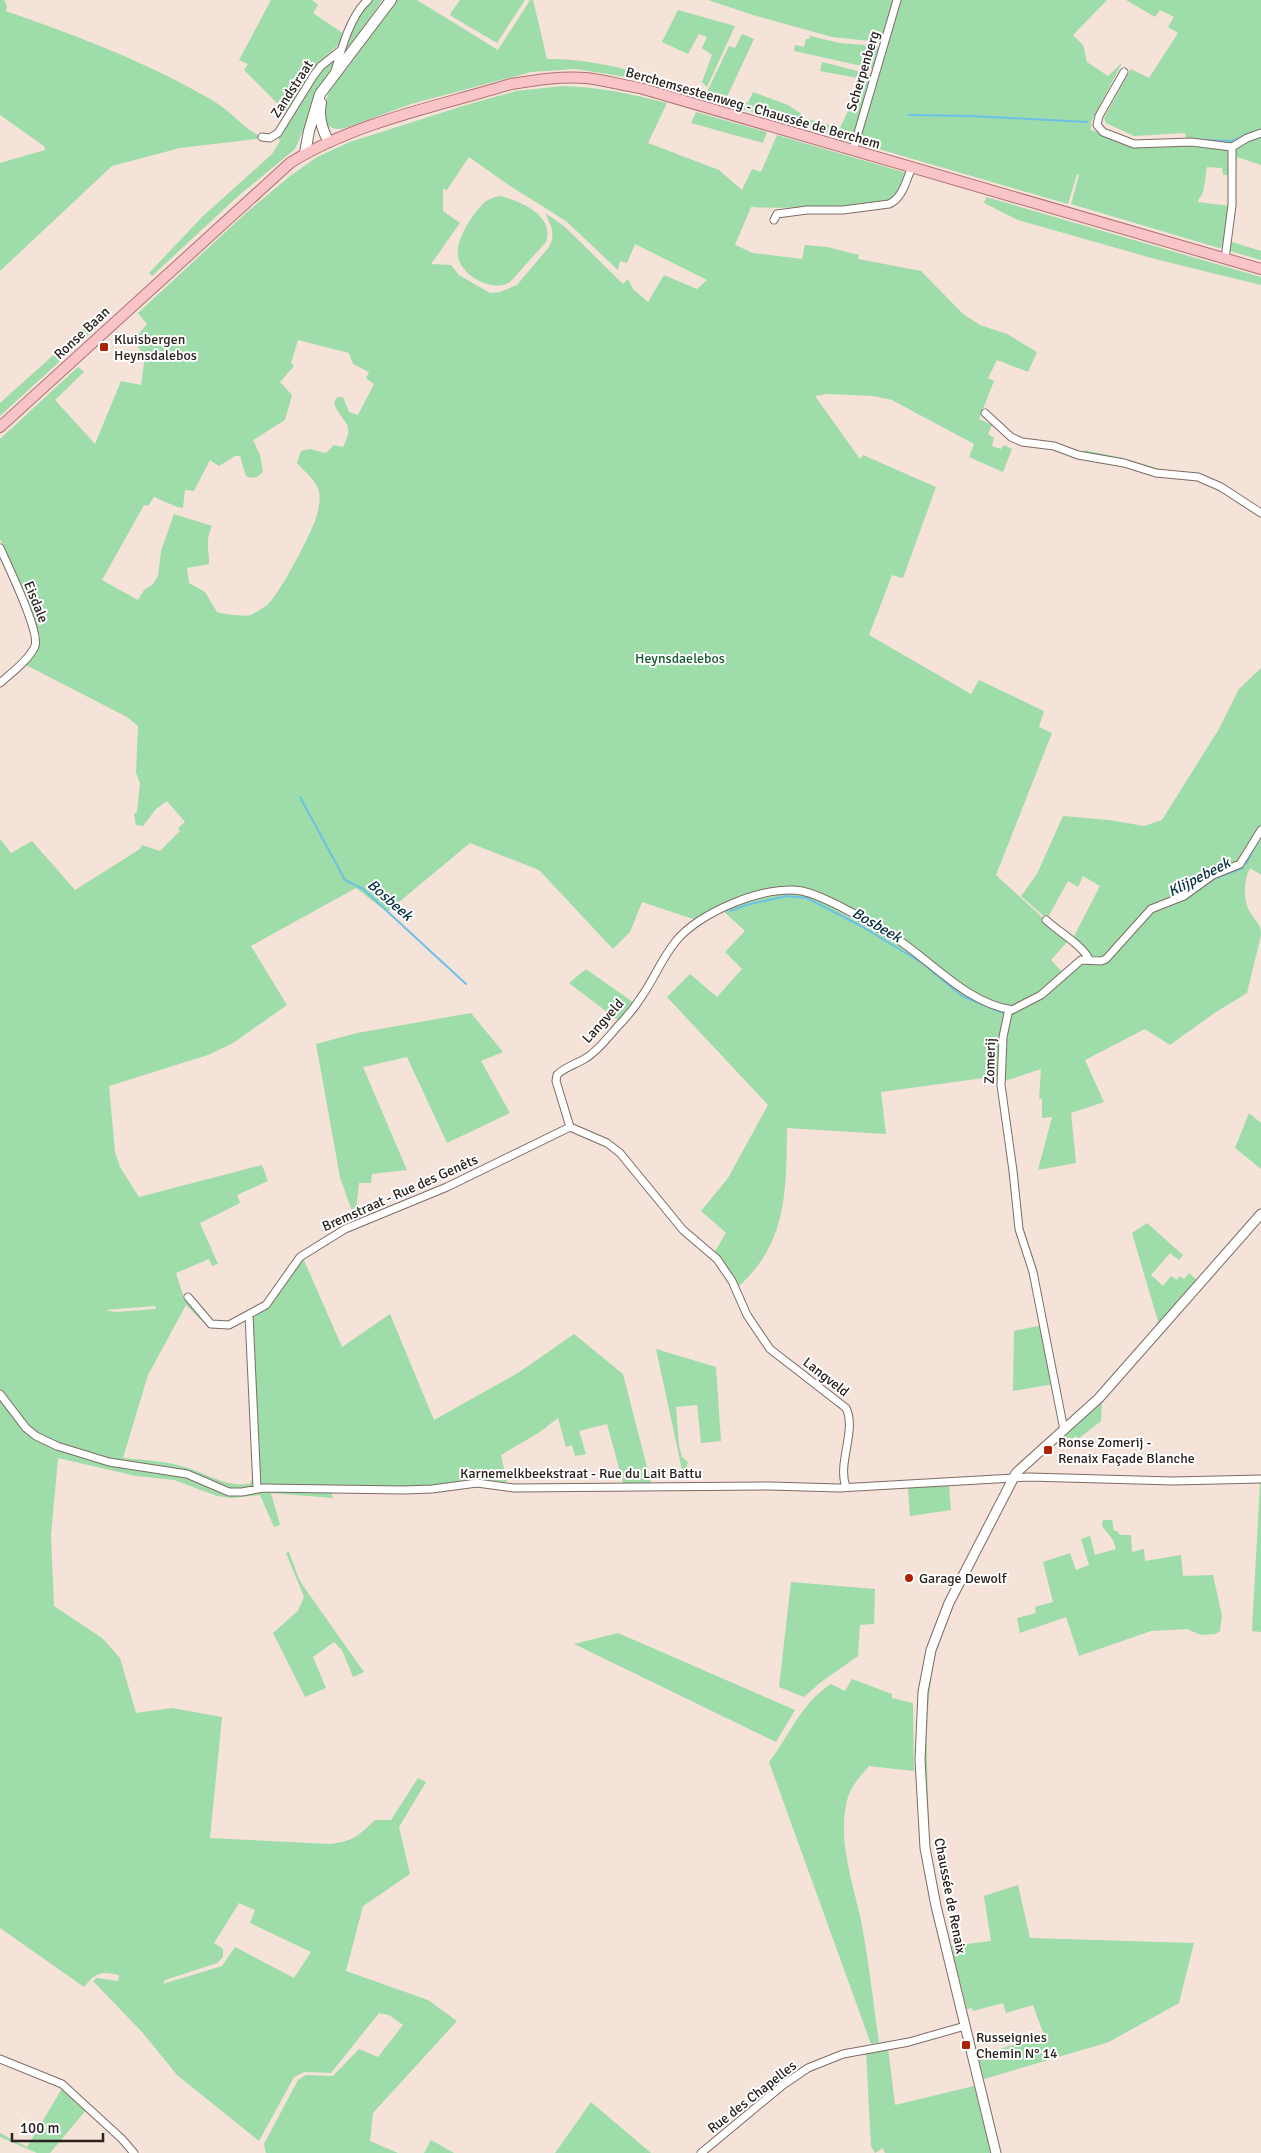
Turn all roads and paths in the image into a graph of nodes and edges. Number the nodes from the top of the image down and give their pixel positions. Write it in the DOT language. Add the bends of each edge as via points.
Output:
graph roads {
  1 [pos="368,0"];
  2 [pos="391,0"];
  3 [pos="897,0"];
  4 [pos="341,50"];
  5 [pos="1124,72"];
  6 [pos="333,77"];
  7 [pos="1261,133"];
  8 [pos="262,137"];
  9 [pos="329,142"];
  10 [pos="1232,147"];
  11 [pos="853,150"];
  12 [pos="305,154"];
  13 [pos="912,167"];
  14 [pos="774,220"];
  15 [pos="183,259"];
  16 [pos="1225,259"];
  17 [pos="1261,269"];
  18 [pos="985,413"];
  19 [pos="0,427"];
  20 [pos="1261,513"];
  21 [pos="0,548"];
  22 [pos="0,683"];
  23 [pos="1261,830"];
  24 [pos="1046,920"];
  25 [pos="1089,959"];
  26 [pos="1009,1009"];
  27 [pos="570,1127"];
  28 [pos="1261,1214"];
  29 [pos="188,1297"];
  30 [pos="249,1315"];
  31 [pos="0,1394"];
  32 [pos="1064,1430"];
  33 [pos="1012,1479"];
  34 [pos="1261,1479"];
  35 [pos="846,1487"];
  36 [pos="257,1488"];
  37 [pos="965,2026"];
  38 [pos="0,2059"];
  39 [pos="134,2153"];
  40 [pos="701,2153"];
  41 [pos="996,2153"];
  1 -- 4 [label="street, Zandstraat" via="361,7"];
  2 -- 6 [label="main road"];
  3 -- 11 [label="street, Scherpenberg"];
  4 -- 6 [label="street, Zandstraat"];
  4 -- 8 [label="street, Zandstraat" via="314,75 278,133 270,138"];
  5 -- 10 [label="street" via="1099,116 1097,125 1101,130 1134,144 1191,142"];
  6 -- 9 [label="main road" via="320,108 323,132"];
  6 -- 12 [label="main road" via="320,94"];
  7 -- 10 [label="street"];
  9 -- 11 [label="main road, Berchemsesteenweg - Chaussée de Berchem" via="511,84 585,78 640,88"];
  9 -- 12 [label="main road, Berchemsesteenweg - Chaussée de Berchem"];
  10 -- 16 [label="street" via="1232,205"];
  11 -- 13 [label="main road, Berchemsesteenweg - Chaussée de Berchem"];
  12 -- 15 [label="main road, Berchemsesteenweg - Chaussée de Berchem" via="284,168"];
  13 -- 14 [label="street" via="900,195 889,204 843,210 792,211 777,214"];
  13 -- 16 [label="main road, Berchemsesteenweg - Chaussée de Berchem"];
  15 -- 19 [label="main road, Ronse Baan"];
  16 -- 17 [label="main road, Berchemsesteenweg - Chaussée de Berchem"];
  18 -- 20 [label="street" via="1011,438 1022,442 1054,446 1078,455 1124,463 1156,473 1198,477 1221,487"];
  21 -- 22 [label="street, Eisdale" via="36,641 34,649"];
  23 -- 25 [label="street" via="1240,864 1208,878 1184,896 1155,907 1143,916 1109,957 1101,961"];
  24 -- 25 [label="street" via="1084,951"];
  25 -- 26 [label="street" via="1076,964 1036,998"];
  26 -- 27 [label="street, Langveld" via="964,991 924,957 819,896 794,890 760,895 719,909 684,931 674,942 642,997 618,1026 588,1057 557,1075"];
  26 -- 32 [label="street, Zomerij" via="1000,1080 1019,1229 1033,1272"];
  27 -- 30 [label="street, Bremstraat - Rue des Genêts" via="447,1187 361,1221 330,1237 300,1257 268,1303"];
  27 -- 35 [label="street, Langveld" via="607,1143 620,1153 683,1230 717,1259 767,1345 846,1408 850,1422 844,1466"];
  28 -- 32 [label="street, Chaussée de Renaix" via="1116,1378"];
  29 -- 30 [label="street, Bremstraat - Rue des Genêts" via="211,1324 229,1325"];
  30 -- 36 [label="street"];
  31 -- 36 [label="street, Karnemelkbeekstraat - Rue du Lait Battu" via="26,1428 57,1446 109,1462 188,1474 229,1492"];
  32 -- 33 [label="street, Chaussée de Renaix"];
  33 -- 34 [label="street, Karnemelkbeekstraat - Rue du Lait Battu"];
  33 -- 35 [label="street, Karnemelkbeekstraat - Rue du Lait Battu"];
  33 -- 37 [label="street, Chaussée de Renaix" via="942,1618 928,1660 922,1696 920,1778 925,1848"];
  35 -- 36 [label="street, Karnemelkbeekstraat - Rue du Lait Battu" via="514,1488 477,1483 432,1490"];
  37 -- 40 [label="street, Rue des Chapelles" via="909,2042 843,2054 814,2065 783,2085"];
  37 -- 41 [label="street, Chaussée de Renaix"];
  38 -- 39 [label="street" via="62,2084"];
}
